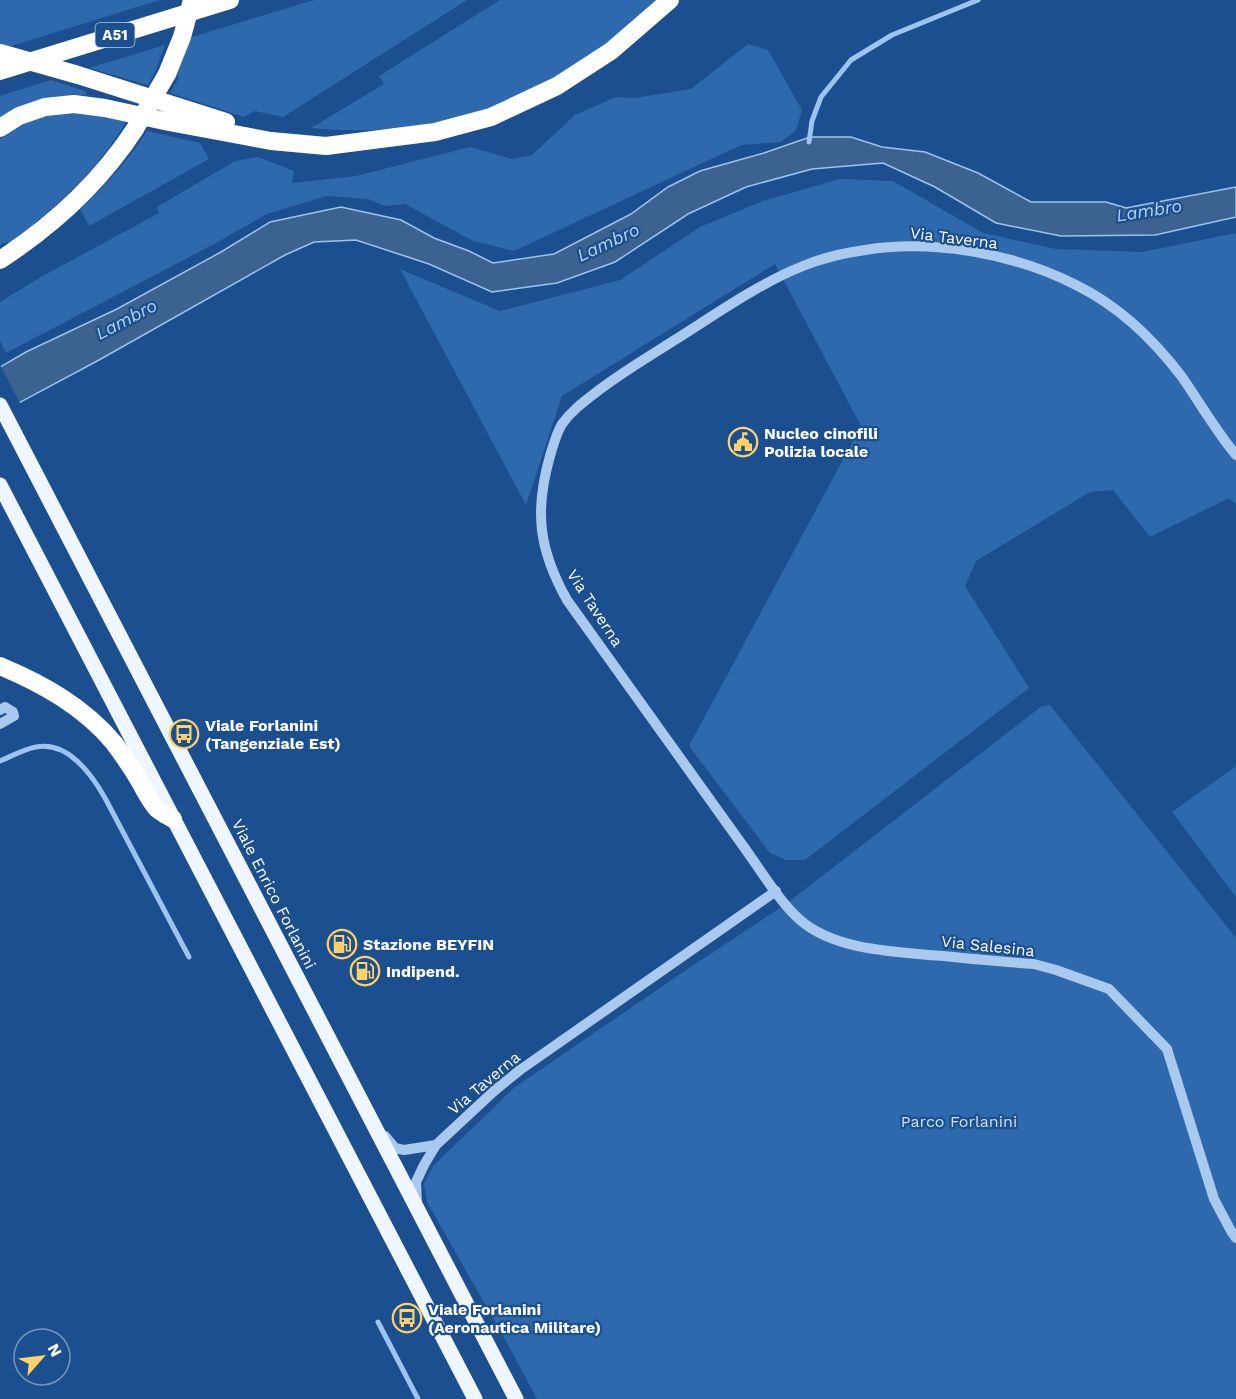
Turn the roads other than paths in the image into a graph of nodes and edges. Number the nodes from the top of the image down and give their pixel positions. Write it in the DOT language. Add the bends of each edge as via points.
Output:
graph roads {
  1 [pos="192,0"];
  2 [pos="230,0"];
  3 [pos="670,0"];
  4 [pos="0,53"];
  5 [pos="0,71"];
  6 [pos="0,128"];
  7 [pos="379,139"];
  8 [pos="0,260"];
  9 [pos="2,410"];
  10 [pos="1236,455"];
  11 [pos="0,485"];
  12 [pos="0,666"];
  13 [pos="0,710"];
  14 [pos="0,724"];
  15 [pos="173,819"];
  16 [pos="776,891"];
  17 [pos="361,1102"];
  18 [pos="436,1145"];
  19 [pos="417,1210"];
  20 [pos="1236,1238"];
  21 [pos="475,1399"];
  22 [pos="516,1399"];
  1 -- 8 [label="highway, bridge" via="167,74 116,156 42,229"];
  2 -- 5 [label="highway, A51, bridge"];
  3 -- 7 [label="highway" via="611,51 557,86 491,117 435,132"];
  4 -- 7 [label="highway" via="232,124 291,137"];
  6 -- 7 [label="highway" via="45,107 74,104 271,141 326,146"];
  9 -- 17 [label="main road, Viale Enrico Forlanini"];
  10 -- 16 [label="street, Via Taverna" via="1158,348 1107,303 1078,286 1012,260 939,248 901,246 865,250 802,266 736,301 620,375 572,413 561,425 547,466 541,510 544,546 556,578 567,600"];
  11 -- 15 [label="main road"];
  12 -- 15 [label="highway" via="53,691 92,721 128,763 156,808"];
  13 -- 14 [label="street" via="8,708 14,716"];
  15 -- 21 [label="main road"];
  16 -- 18 [label="street, Via Taverna" via="520,1070"];
  16 -- 20 [label="street, Via Salesina" via="806,924 839,940 876,950 1034,964 1109,989 1167,1049 1214,1199"];
  17 -- 18 [label="street" via="395,1148"];
  17 -- 19 [label="main road, Viale Enrico Forlanini"];
  18 -- 19 [label="street, Via Taverna" via="416,1182"];
  19 -- 22 [label="main road, Viale Enrico Forlanini"];
}
